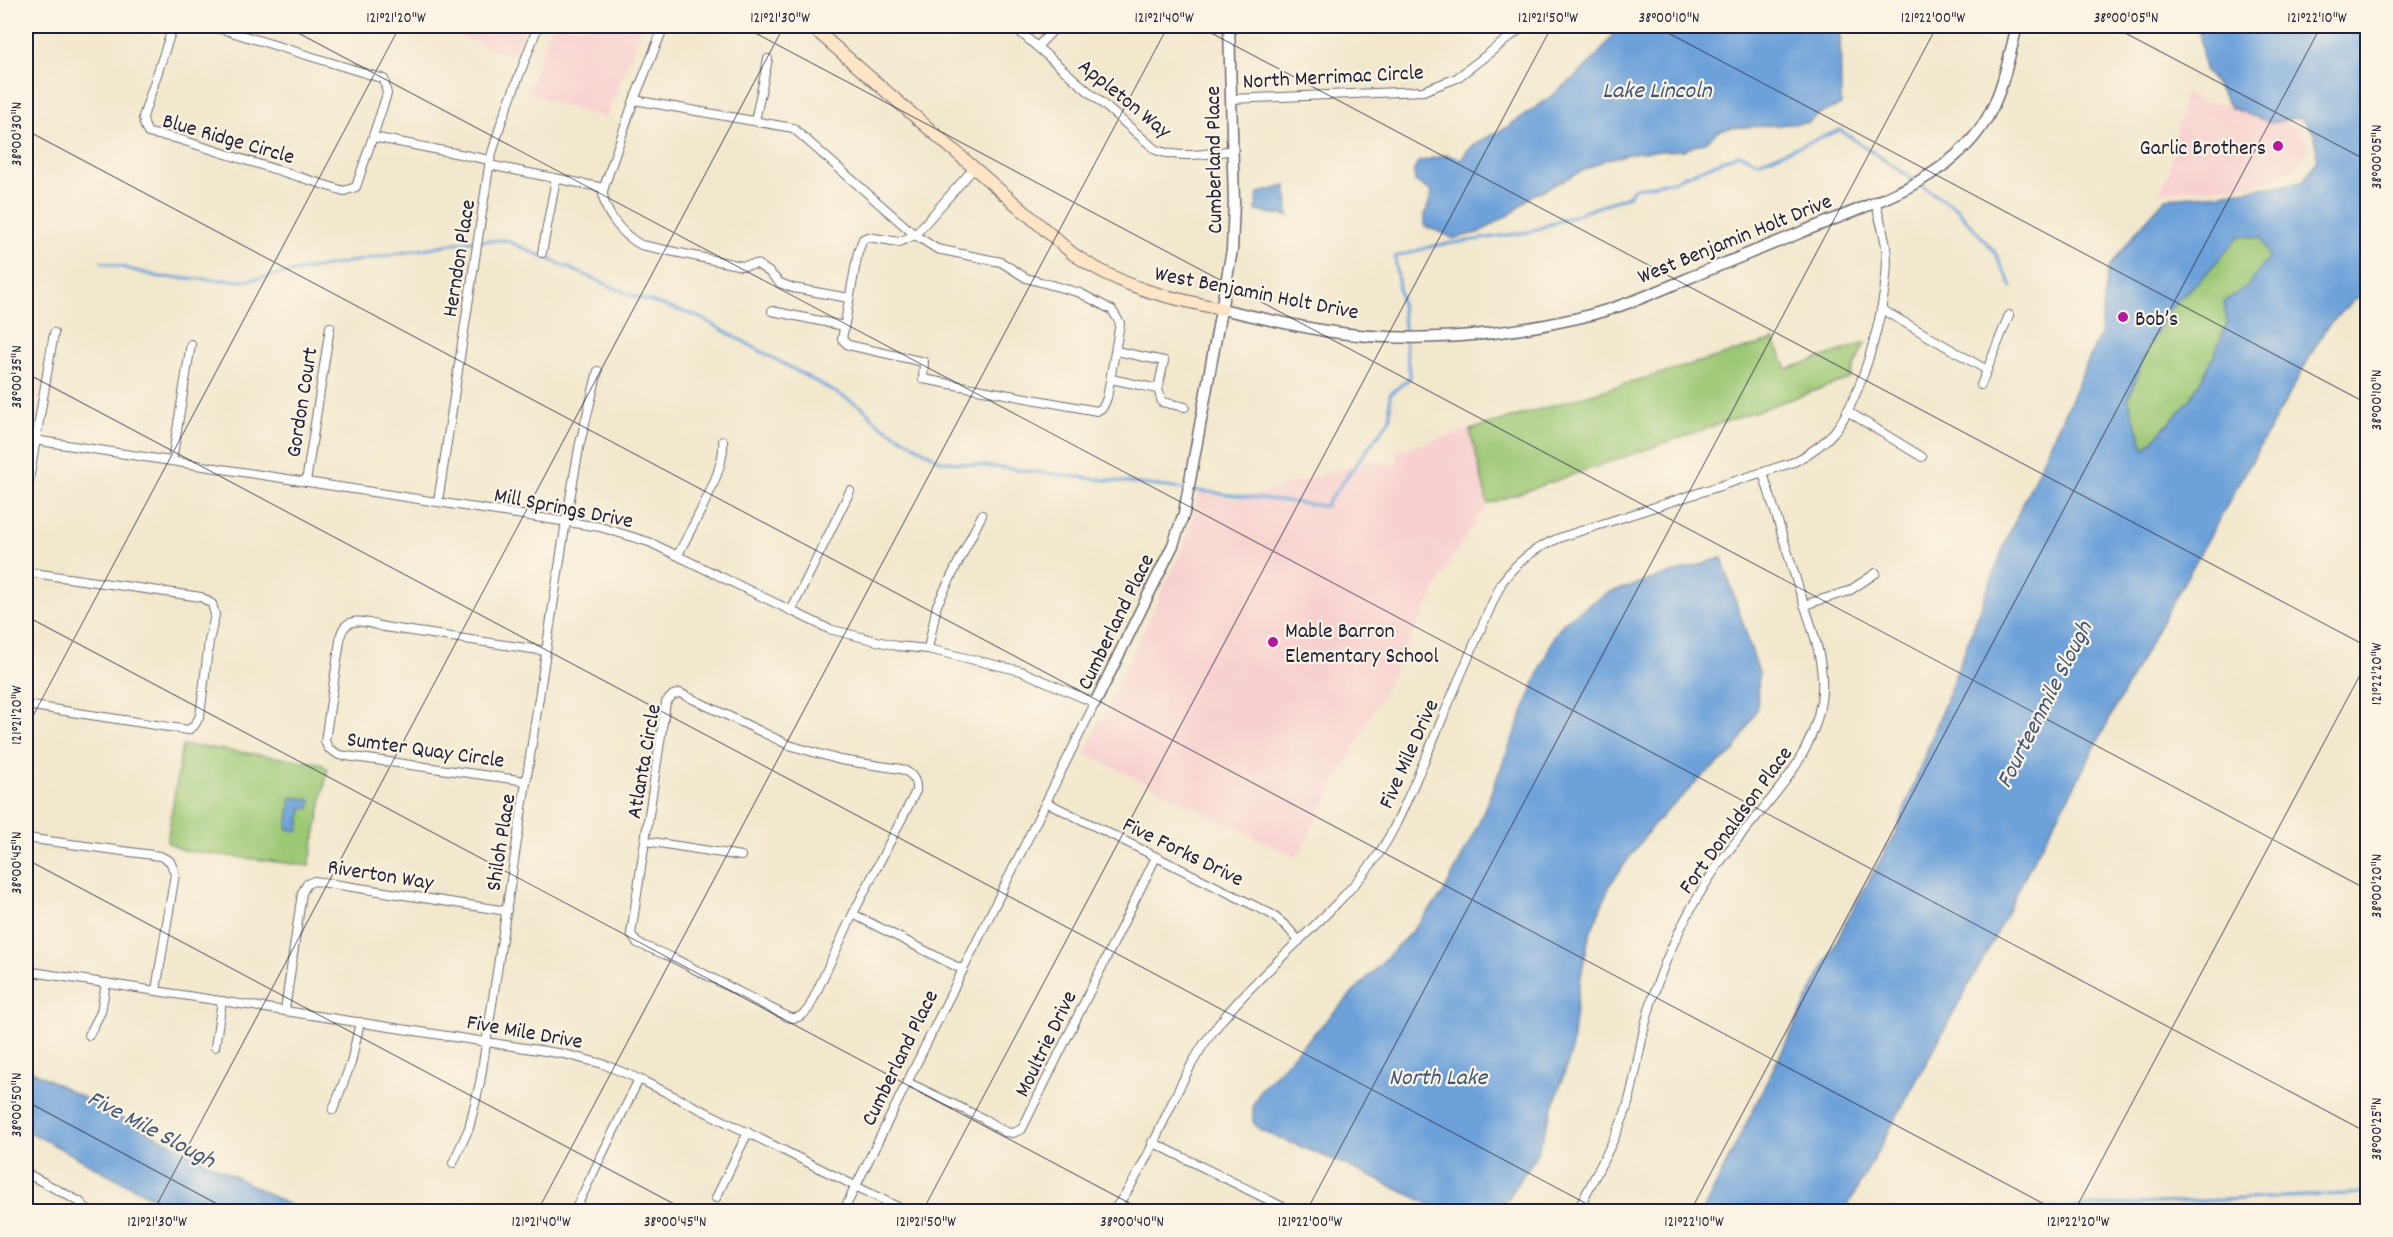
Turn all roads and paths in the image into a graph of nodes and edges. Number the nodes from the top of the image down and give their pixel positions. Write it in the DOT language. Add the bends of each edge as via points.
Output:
graph roads {
  1 [pos="172,26"];
  2 [pos="212,26"];
  3 [pos="538,26"];
  4 [pos="664,26"];
  5 [pos="811,26"];
  6 [pos="1013,26"];
  7 [pos="1057,26"];
  8 [pos="1229,26"];
  9 [pos="1524,26"];
  10 [pos="2017,26"];
  11 [pos="1037,47"];
  12 [pos="768,58"];
  13 [pos="1231,99"];
  14 [pos="634,100"];
  15 [pos="755,121"];
  16 [pos="373,136"];
  17 [pos="1233,150"];
  18 [pos="490,162"];
  19 [pos="974,168"];
  20 [pos="556,179"];
  21 [pos="604,188"];
  22 [pos="1875,202"];
  23 [pos="915,235"];
  24 [pos="542,253"];
  25 [pos="849,298"];
  26 [pos="1222,309"];
  27 [pos="1881,309"];
  28 [pos="772,311"];
  29 [pos="2009,315"];
  30 [pos="844,326"];
  31 [pos="330,327"];
  32 [pos="54,333"];
  33 [pos="191,344"];
  34 [pos="1116,351"];
  35 [pos="1987,370"];
  36 [pos="598,371"];
  37 [pos="1111,379"];
  38 [pos="1981,385"];
  39 [pos="1158,389"];
  40 [pos="1185,407"];
  41 [pos="1847,411"];
  42 [pos="34,440"];
  43 [pos="723,441"];
  44 [pos="1922,457"];
  45 [pos="172,461"];
  46 [pos="1763,473"];
  47 [pos="306,482"];
  48 [pos="850,491"];
  49 [pos="26,498"];
  50 [pos="438,502"];
  51 [pos="982,515"];
  52 [pos="566,521"];
  53 [pos="678,555"];
  54 [pos="26,572"];
  55 [pos="1876,573"];
  56 [pos="1804,605"];
  57 [pos="792,611"];
  58 [pos="928,650"];
  59 [pos="546,651"];
  60 [pos="1095,704"];
  61 [pos="26,705"];
  62 [pos="526,781"];
  63 [pos="1046,802"];
  64 [pos="26,838"];
  65 [pos="646,841"];
  66 [pos="741,856"];
  67 [pos="1156,857"];
  68 [pos="507,911"];
  69 [pos="854,914"];
  70 [pos="1299,941"];
  71 [pos="963,970"];
  72 [pos="26,971"];
  73 [pos="106,983"];
  74 [pos="156,990"];
  75 [pos="222,1001"];
  76 [pos="285,1010"];
  77 [pos="360,1022"];
  78 [pos="89,1035"];
  79 [pos="487,1041"];
  80 [pos="215,1047"];
  81 [pos="639,1079"];
  82 [pos="907,1082"];
  83 [pos="333,1110"];
  84 [pos="748,1132"];
  85 [pos="1152,1142"];
  86 [pos="453,1163"];
  87 [pos="26,1173"];
  88 [pos="856,1186"];
  89 [pos="716,1198"];
  90 [pos="89,1212"];
  91 [pos="574,1212"];
  92 [pos="843,1212"];
  93 [pos="908,1212"];
  94 [pos="1112,1212"];
  95 [pos="1293,1212"];
  96 [pos="1577,1212"];
  1 -- 16 [label="street, Blue Ridge Circle" via="143,117 148,133 344,191 358,185"];
  2 -- 16 [label="street, Blue Ridge Circle" via="384,79 387,94"];
  3 -- 18 [label="street, Herndon Place"];
  4 -- 14 [label="street"];
  5 -- 19 [label="main road, West Benjamin Holt Drive"];
  6 -- 11 [label="street, Appleton Way"];
  7 -- 11 [label="street"];
  8 -- 13 [label="street, Cumberland Place"];
  9 -- 13 [label="street, North Merrimac Circle" via="1466,71 1423,91"];
  10 -- 22 [label="street, West Benjamin Holt Drive" via="2000,92 1976,134 1941,168"];
  11 -- 17 [label="street, Appleton Way" via="1156,150 1178,155"];
  12 -- 15 [label="street"];
  13 -- 17 [label="street, Cumberland Place"];
  14 -- 15 [label="street"];
  14 -- 21 [label="street"];
  15 -- 23 [label="street" via="799,131"];
  16 -- 18 [label="street"];
  17 -- 26 [label="street, Cumberland Place" via="1234,228"];
  18 -- 20 [label="street"];
  18 -- 50 [label="street, Herndon Place"];
  19 -- 23 [label="street"];
  19 -- 26 [label="main road, West Benjamin Holt Drive" via="1073,255 1100,273 1149,293"];
  20 -- 21 [label="street"];
  20 -- 24 [label="street"];
  21 -- 25 [label="street" via="603,199 609,213 630,239 641,245 742,266 757,264 780,283 793,288"];
  22 -- 26 [label="street, West Benjamin Holt Drive" via="1611,308 1513,331 1452,336 1374,335 1327,331"];
  22 -- 27 [label="street, Five Mile Drive" via="1886,246"];
  23 -- 25 [label="street" via="899,242 863,239"];
  23 -- 34 [label="street" via="937,249 1001,262 1026,278 1080,294 1112,310 1120,322"];
  25 -- 30 [label="street"];
  26 -- 60 [label="street, Cumberland Place" via="1179,530"];
  27 -- 35 [label="street"];
  27 -- 41 [label="street, Five Mile Drive" via="1862,376"];
  28 -- 30 [label="street"];
  29 -- 35 [label="street"];
  30 -- 37 [label="street" via="842,339 848,345 924,362 923,379 1096,411 1103,407"];
  31 -- 47 [label="street, Gordon Court"];
  32 -- 42 [label="street"];
  33 -- 45 [label="street"];
  34 -- 37 [label="street"];
  34 -- 39 [label="street" via="1164,361"];
  35 -- 38 [label="street"];
  36 -- 52 [label="street, Shiloh Place"];
  37 -- 39 [label="street"];
  39 -- 40 [label="street" via="1162,402"];
  41 -- 44 [label="street"];
  41 -- 46 [label="street, Five Mile Drive" via="1835,431 1818,447 1794,462"];
  42 -- 45 [label="street, Mill Springs Drive"];
  42 -- 49 [label="street"];
  43 -- 53 [label="street" via="724,454 717,474"];
  45 -- 47 [label="street, Mill Springs Drive"];
  46 -- 56 [label="street, Fort Donaldson Place"];
  46 -- 70 [label="street, Five Mile Drive" via="1562,537 1516,564 1502,582 1391,833 1350,890"];
  47 -- 50 [label="street, Mill Springs Drive"];
  48 -- 57 [label="street"];
  50 -- 52 [label="street, Mill Springs Drive"];
  51 -- 58 [label="street" via="937,605"];
  52 -- 53 [label="street, Mill Springs Drive" via="600,527"];
  52 -- 59 [label="street, Shiloh Place"];
  53 -- 57 [label="street, Mill Springs Drive"];
  54 -- 61 [label="street" via="201,597 212,604 215,615 199,721 188,730"];
  55 -- 56 [label="street" via="1850,591"];
  56 -- 96 [label="street, Fort Donaldson Place" via="1820,663 1821,699 1816,726 1795,770 1716,867 1672,946 1645,1024 1625,1112"];
  57 -- 58 [label="street, Mill Springs Drive" via="829,629"];
  58 -- 60 [label="street, Mill Springs Drive" via="1022,671"];
  59 -- 62 [label="street, Shiloh Place"];
  59 -- 62 [label="street, Sumter Quay Circle" via="361,621 352,622 341,634 326,733 328,748 339,755"];
  60 -- 63 [label="street, Cumberland Place"];
  62 -- 68 [label="street, Shiloh Place"];
  63 -- 67 [label="street, Five Forks Drive"];
  63 -- 71 [label="street, Cumberland Place"];
  64 -- 74 [label="street" via="160,856 170,861 175,874"];
  65 -- 66 [label="street"];
  65 -- 69 [label="street, Atlanta Circle" via="631,926 634,940 788,1017 798,1018 808,1008"];
  65 -- 69 [label="street, Atlanta Circle" via="666,702 680,693 789,745 840,760 907,771 915,779 916,791"];
  67 -- 70 [label="street, Five Forks Drive" via="1270,914"];
  67 -- 82 [label="street, Moultrie Drive" via="1022,1130 1005,1132"];
  68 -- 76 [label="street, Riverton Way" via="314,881 307,884 302,893"];
  68 -- 79 [label="street, Shiloh Place"];
  69 -- 71 [label="street"];
  70 -- 85 [label="street, Five Mile Drive" via="1212,1033"];
  71 -- 82 [label="street, Cumberland Place"];
  72 -- 73 [label="street, Five Mile Drive"];
  73 -- 74 [label="street, Five Mile Drive"];
  73 -- 78 [label="street" via="101,1012"];
  74 -- 75 [label="street, Five Mile Drive"];
  75 -- 76 [label="street, Five Mile Drive"];
  75 -- 80 [label="street"];
  76 -- 77 [label="street, Five Mile Drive"];
  77 -- 79 [label="street, Five Mile Drive"];
  77 -- 83 [label="street" via="351,1063"];
  79 -- 81 [label="street, Five Mile Drive" via="564,1053"];
  79 -- 86 [label="street, Shiloh Place" via="474,1111"];
  81 -- 84 [label="street, Five Mile Drive"];
  81 -- 91 [label="street"];
  82 -- 88 [label="street, Cumberland Place"];
  84 -- 88 [label="street, Five Mile Drive"];
  84 -- 89 [label="street"];
  85 -- 94 [label="street, Five Mile Drive"];
  85 -- 95 [label="street"];
  87 -- 90 [label="street" via="80,1202"];
  88 -- 92 [label="street, Cumberland Place"];
  88 -- 93 [label="street, Five Mile Drive"];
}
